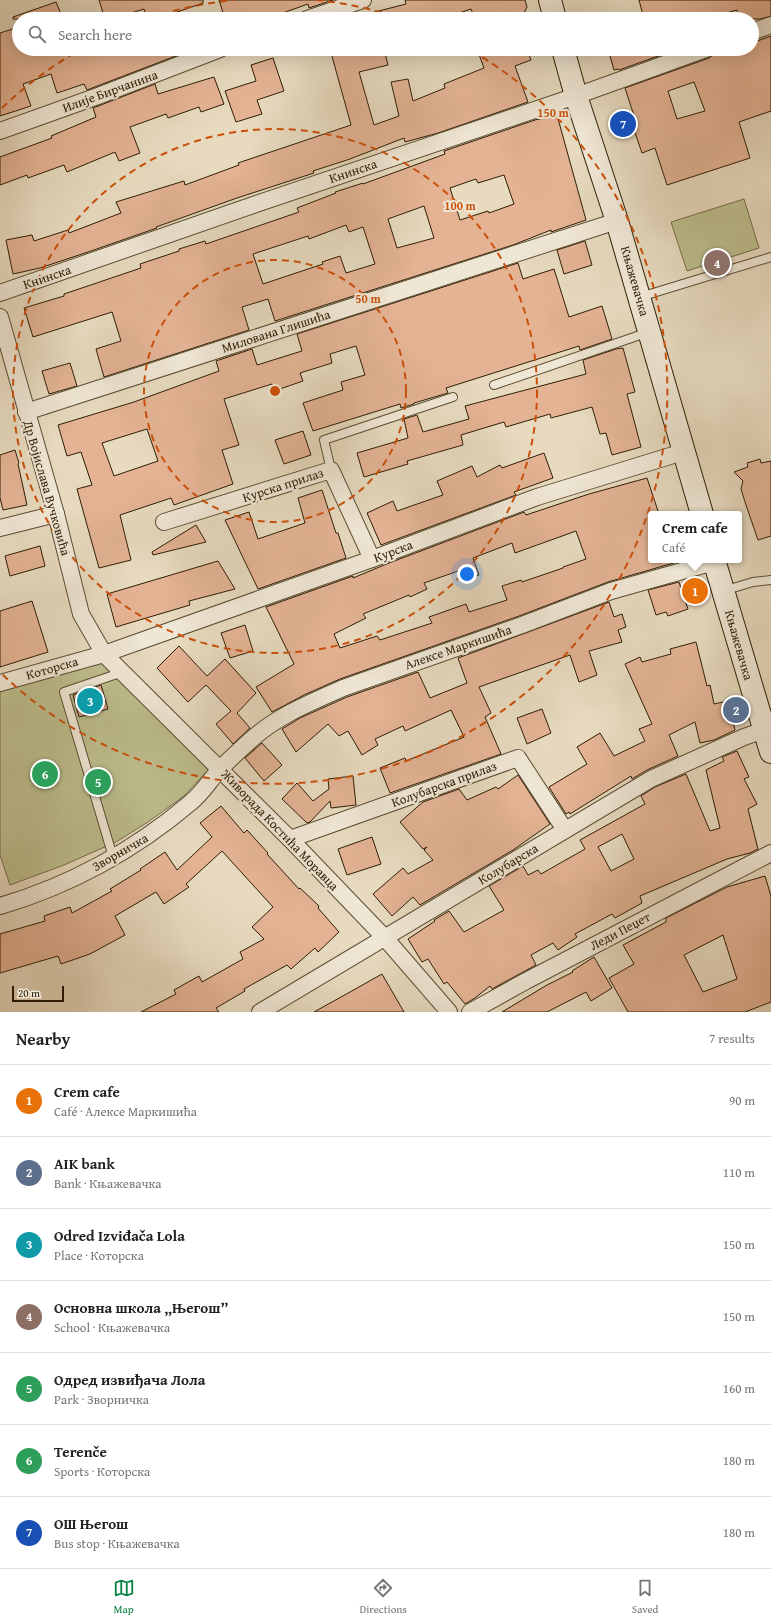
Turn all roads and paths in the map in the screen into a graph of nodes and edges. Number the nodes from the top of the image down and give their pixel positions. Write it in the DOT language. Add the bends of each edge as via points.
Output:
graph roads {
  1 [pos="363,0"];
  2 [pos="550,0"];
  3 [pos="327,12"];
  4 [pos="553,12"];
  5 [pos="771,25"];
  6 [pos="759,29"];
  7 [pos="202,56"];
  8 [pos="565,56"];
  9 [pos="687,56"];
  10 [pos="576,96"];
  11 [pos="0,131"];
  12 [pos="617,221"];
  13 [pos="771,257"];
  14 [pos="0,293"];
  15 [pos="640,298"];
  16 [pos="0,317"];
  17 [pos="650,332"];
  18 [pos="494,385"];
  19 [pos="453,397"];
  20 [pos="26,412"];
  21 [pos="683,452"];
  22 [pos="331,470"];
  23 [pos="701,511"];
  24 [pos="56,514"];
  25 [pos="164,522"];
  26 [pos="0,528"];
  27 [pos="372,559"];
  28 [pos="707,563"];
  29 [pos="715,563"];
  30 [pos="771,580"];
  31 [pos="723,591"];
  32 [pos="104,654"];
  33 [pos="123,672"];
  34 [pos="0,683"];
  35 [pos="764,730"];
  36 [pos="771,752"];
  37 [pos="221,769"];
  38 [pos="565,830"];
  39 [pos="290,839"];
  40 [pos="771,853"];
  41 [pos="113,857"];
  42 [pos="0,906"];
  43 [pos="384,938"];
  44 [pos="260,1012"];
  45 [pos="449,1012"];
  46 [pos="470,1012"];
  1 -- 3 [label="street"];
  2 -- 4 [label="main road"];
  5 -- 6 [label="street"];
  7 -- 11 [label="street, Илије Бирчанина"];
  8 -- 10 [label="main road, Књажевачка"];
  9 -- 10 [label="street, Книнска"];
  10 -- 12 [label="main road, Књажевачка"];
  10 -- 14 [label="street, Книнска"];
  12 -- 15 [label="main road, Књажевачка"];
  12 -- 20 [label="street, Милована Глишића"];
  13 -- 15 [label="lane"];
  15 -- 17 [label="main road, Књажевачка"];
  16 -- 20 [label="street, Др Војислава Вучковића"];
  17 -- 18 [label="lane"];
  17 -- 21 [label="main road, Књажевачка"];
  19 -- 22 [label="lane" via="324,440"];
  20 -- 24 [label="street, Др Војислава Вучковића"];
  21 -- 23 [label="main road, Књажевачка"];
  21 -- 27 [label="street, Курска" via="537,497"];
  22 -- 25 [label="street, Курска прилаз"];
  22 -- 27 [label="street, Курска прилаз"];
  24 -- 26 [label="street"];
  24 -- 32 [label="street, Др Војислава Вучковића" via="81,614"];
  27 -- 32 [label="street, Курска"];
  28 -- 37 [label="street, Алексе Маркишића" via="611,592 343,688 290,713 254,737"];
  29 -- 31 [label="main road, Књажевачка"];
  30 -- 31 [label="lane" via="752,582"];
  31 -- 35 [label="main road, Књажевачка"];
  32 -- 33 [label="street, Живорада Костића Моравца"];
  32 -- 34 [label="street, Которска"];
  33 -- 37 [label="street, Живорада Костића Моравца"];
  33 -- 41 [label="lane" via="64,692"];
  35 -- 36 [label="main road, Књажевачка"];
  35 -- 38 [label="street, Колубарска" via="651,779"];
  37 -- 39 [label="street, Живорада Костића Моравца"];
  37 -- 41 [label="street, Зворничка" via="192,802 156,830"];
  38 -- 39 [label="street, Колубарска прилаз" via="518,758"];
  38 -- 43 [label="street, Колубарска"];
  39 -- 43 [label="street, Живорада Костића Моравца"];
  40 -- 46 [label="street, Леди Пеџет"];
  41 -- 42 [label="street, Зворничка" via="44,891"];
  43 -- 44 [label="street, Колубарска"];
  43 -- 45 [label="street, Живорада Костића Моравца"];
}
